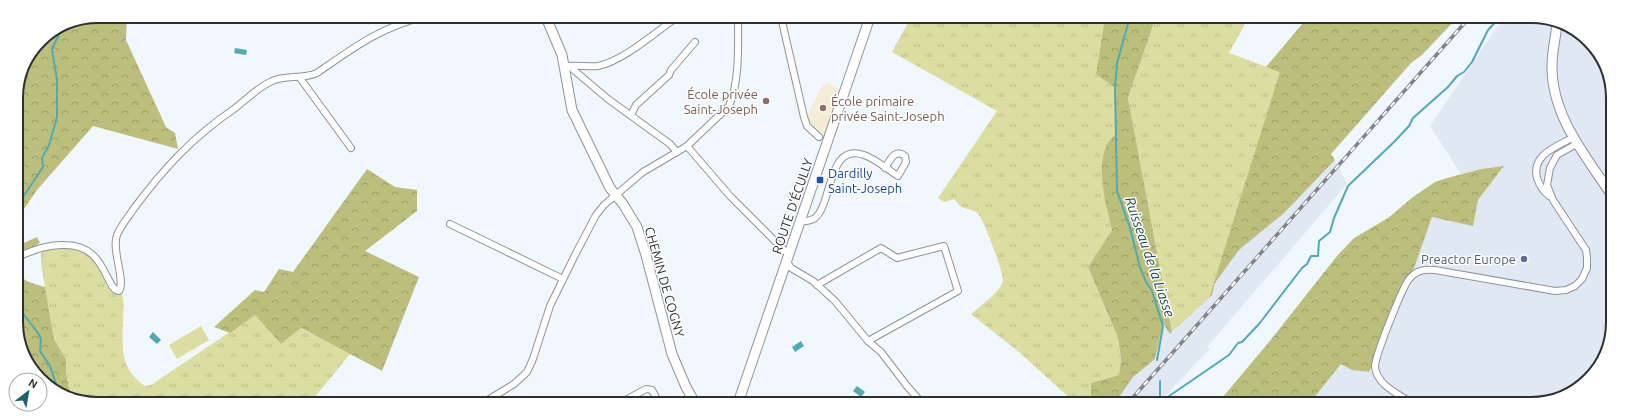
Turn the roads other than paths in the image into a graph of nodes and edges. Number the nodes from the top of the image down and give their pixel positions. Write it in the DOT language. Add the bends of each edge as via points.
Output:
graph roads {
  1 [pos="401,23"];
  2 [pos="549,23"];
  3 [pos="668,23"];
  4 [pos="738,23"];
  5 [pos="782,23"];
  6 [pos="868,23"];
  7 [pos="1556,28"];
  8 [pos="695,42"];
  9 [pos="566,66"];
  10 [pos="300,78"];
  11 [pos="631,116"];
  12 [pos="819,137"];
  13 [pos="1576,140"];
  14 [pos="687,146"];
  15 [pos="351,148"];
  16 [pos="677,152"];
  17 [pos="885,168"];
  18 [pos="1606,186"];
  19 [pos="615,196"];
  20 [pos="1553,200"];
  21 [pos="800,222"];
  22 [pos="450,224"];
  23 [pos="23,255"];
  24 [pos="788,258"];
  25 [pos="563,279"];
  26 [pos="817,285"];
  27 [pos="868,341"];
  28 [pos="493,397"];
  29 [pos="631,397"];
  30 [pos="656,397"];
  31 [pos="692,397"];
  32 [pos="740,397"];
  33 [pos="917,397"];
  34 [pos="1403,397"];
  1 -- 10 [label="street" via="351,49 317,73"];
  2 -- 9 [label="street, CHEMIN DE COGNY"];
  3 -- 9 [label="street" via="616,60 597,66"];
  4 -- 14 [label="street" via="736,82 733,97 725,111"];
  5 -- 12 [label="street" via="807,126"];
  6 -- 21 [label="street, ROUTE D'ÉCULLY"];
  7 -- 13 [label="street" via="1552,65 1553,85 1559,108"];
  8 -- 11 [label="street" via="669,75 636,105"];
  9 -- 11 [label="street"];
  9 -- 19 [label="street, CHEMIN DE COGNY" via="572,110"];
  10 -- 15 [label="street"];
  10 -- 23 [label="street" via="282,77 253,92 193,139 177,156 142,198 117,234 120,291 112,288 101,264 93,254 80,247 57,245"];
  11 -- 16 [label="street"];
  13 -- 18 [label="street"];
  13 -- 20 [label="street" via="1553,160 1546,184"];
  13 -- 20 [label="street" via="1545,153 1537,165 1538,180"];
  14 -- 16 [label="street"];
  14 -- 24 [label="street"];
  16 -- 19 [label="street" via="643,172"];
  17 -- 21 [label="street" via="864,155 845,155 835,170 819,214 813,219"];
  19 -- 25 [label="street" via="596,215"];
  19 -- 31 [label="street, CHEMIN DE COGNY" via="632,217 641,238 672,354"];
  20 -- 34 [label="street" via="1587,253 1588,264 1585,274 1572,288 1555,291 1428,269 1414,274 1406,282 1376,358 1375,369 1382,382"];
  21 -- 24 [label="street, ROUTE D'ÉCULLY"];
  22 -- 25 [label="street"];
  24 -- 26 [label="street" via="791,268"];
  24 -- 32 [label="street, ROUTE D'ÉCULLY"];
  25 -- 28 [label="street" via="550,306 527,372 514,384"];
  26 -- 27 [label="street"];
  26 -- 27 [label="street" via="881,248 896,258 944,246 958,291"];
  27 -- 33 [label="street" via="881,352"];
  29 -- 30 [label="street" via="646,389 652,390"];
}
